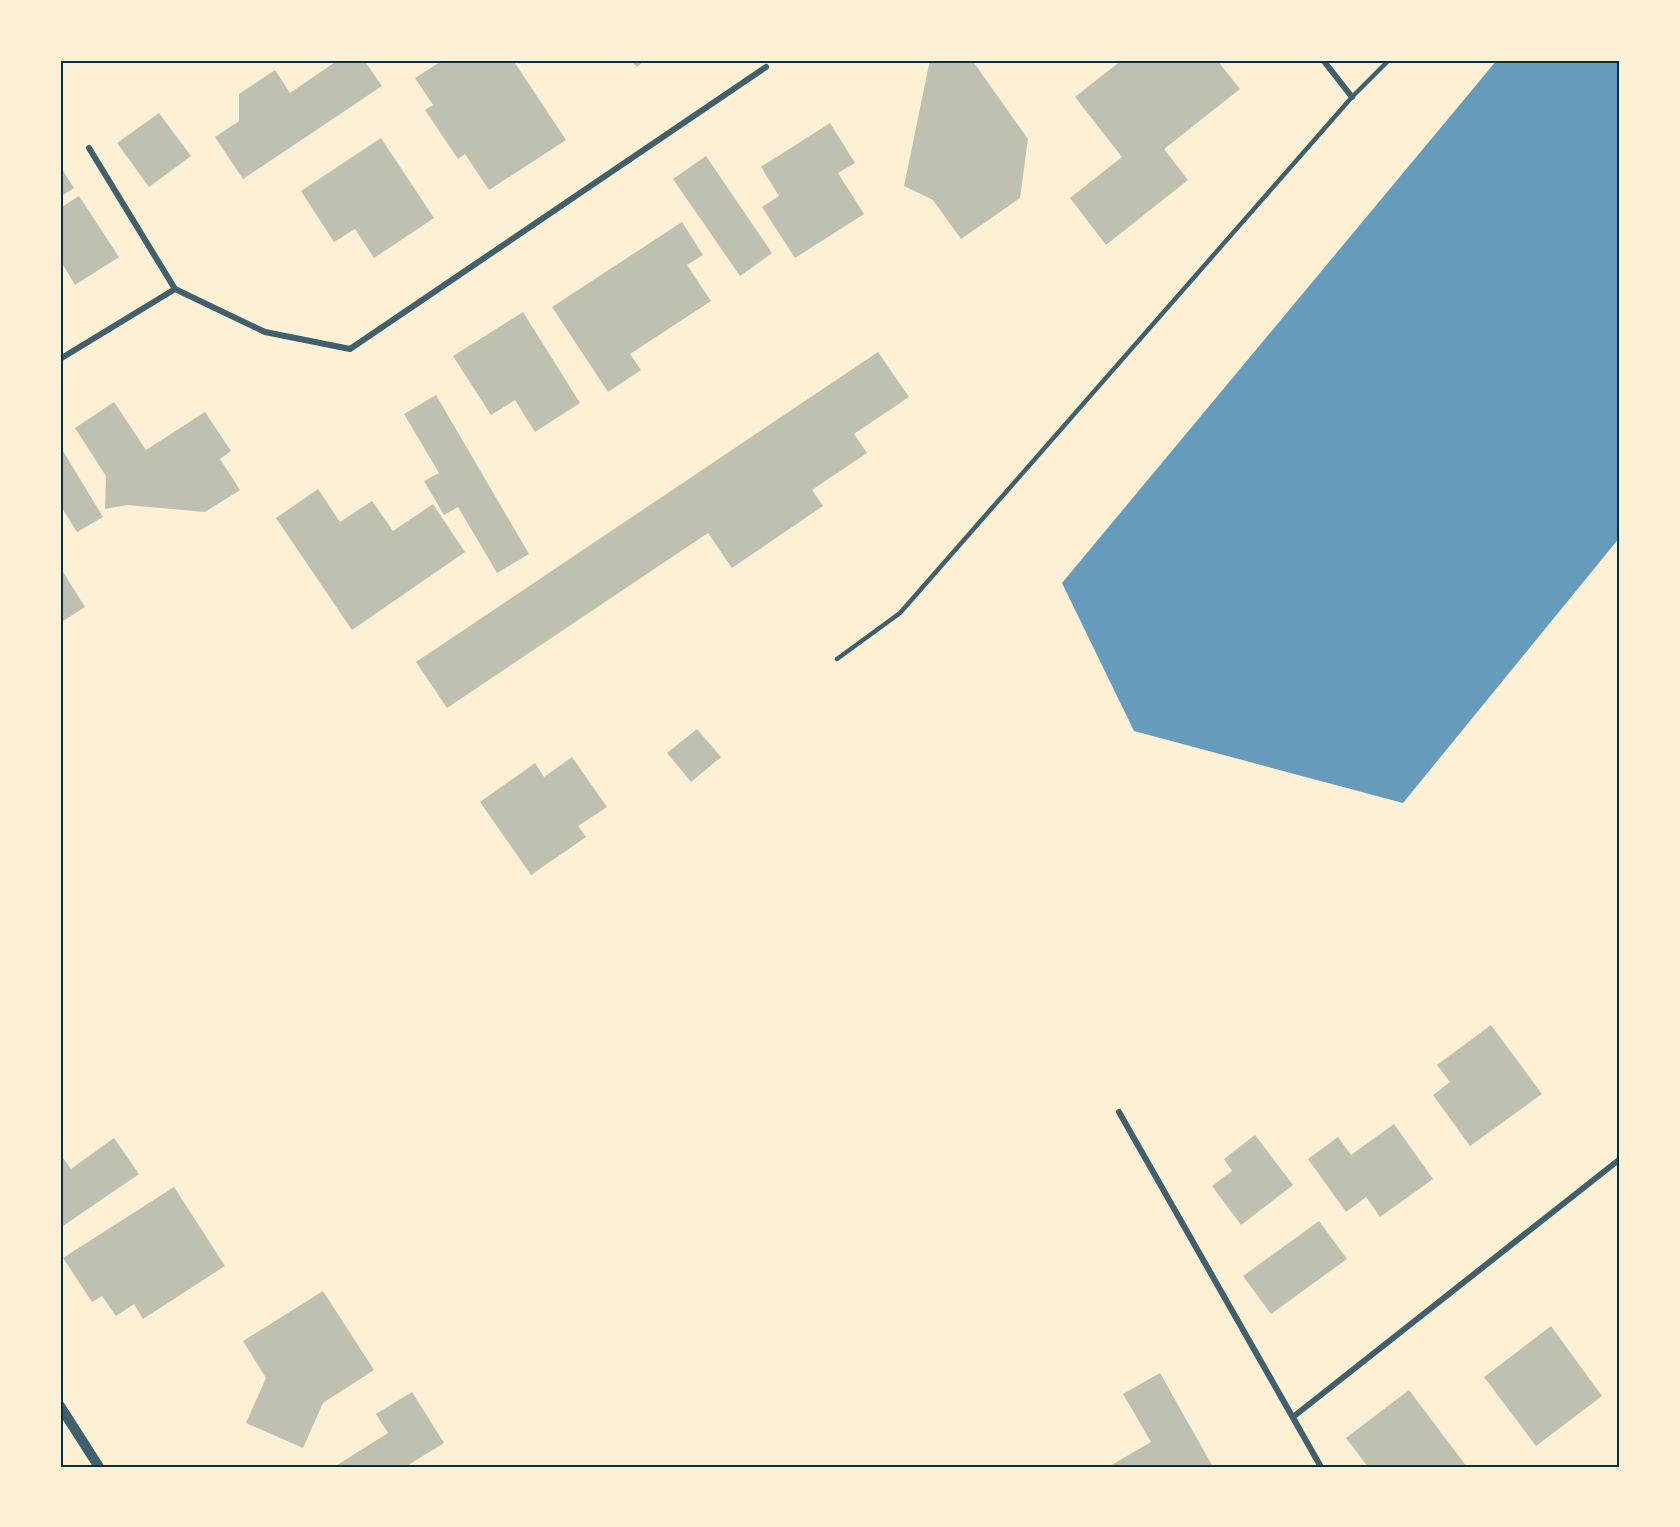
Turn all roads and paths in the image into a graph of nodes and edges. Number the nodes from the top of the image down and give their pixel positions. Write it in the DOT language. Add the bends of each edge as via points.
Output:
graph roads {
  1 [pos="1323,60"];
  2 [pos="1389,60"];
  3 [pos="766,68"];
  4 [pos="1352,97"];
  5 [pos="89,148"];
  6 [pos="175,289"];
  7 [pos="60,359"];
  8 [pos="837,659"];
  9 [pos="1119,1112"];
  10 [pos="1620,1159"];
  11 [pos="60,1406"];
  12 [pos="1293,1417"];
  13 [pos="99,1467"];
  14 [pos="1321,1467"];
  1 -- 4 [label="street"];
  2 -- 4 [label="lane"];
  3 -- 6 [label="street" via="350,349 265,332"];
  4 -- 8 [label="lane" via="900,613"];
  5 -- 6 [label="street"];
  6 -- 7 [label="street"];
  9 -- 12 [label="street"];
  10 -- 12 [label="street"];
  11 -- 13 [label="street"];
  12 -- 14 [label="street"];
}
